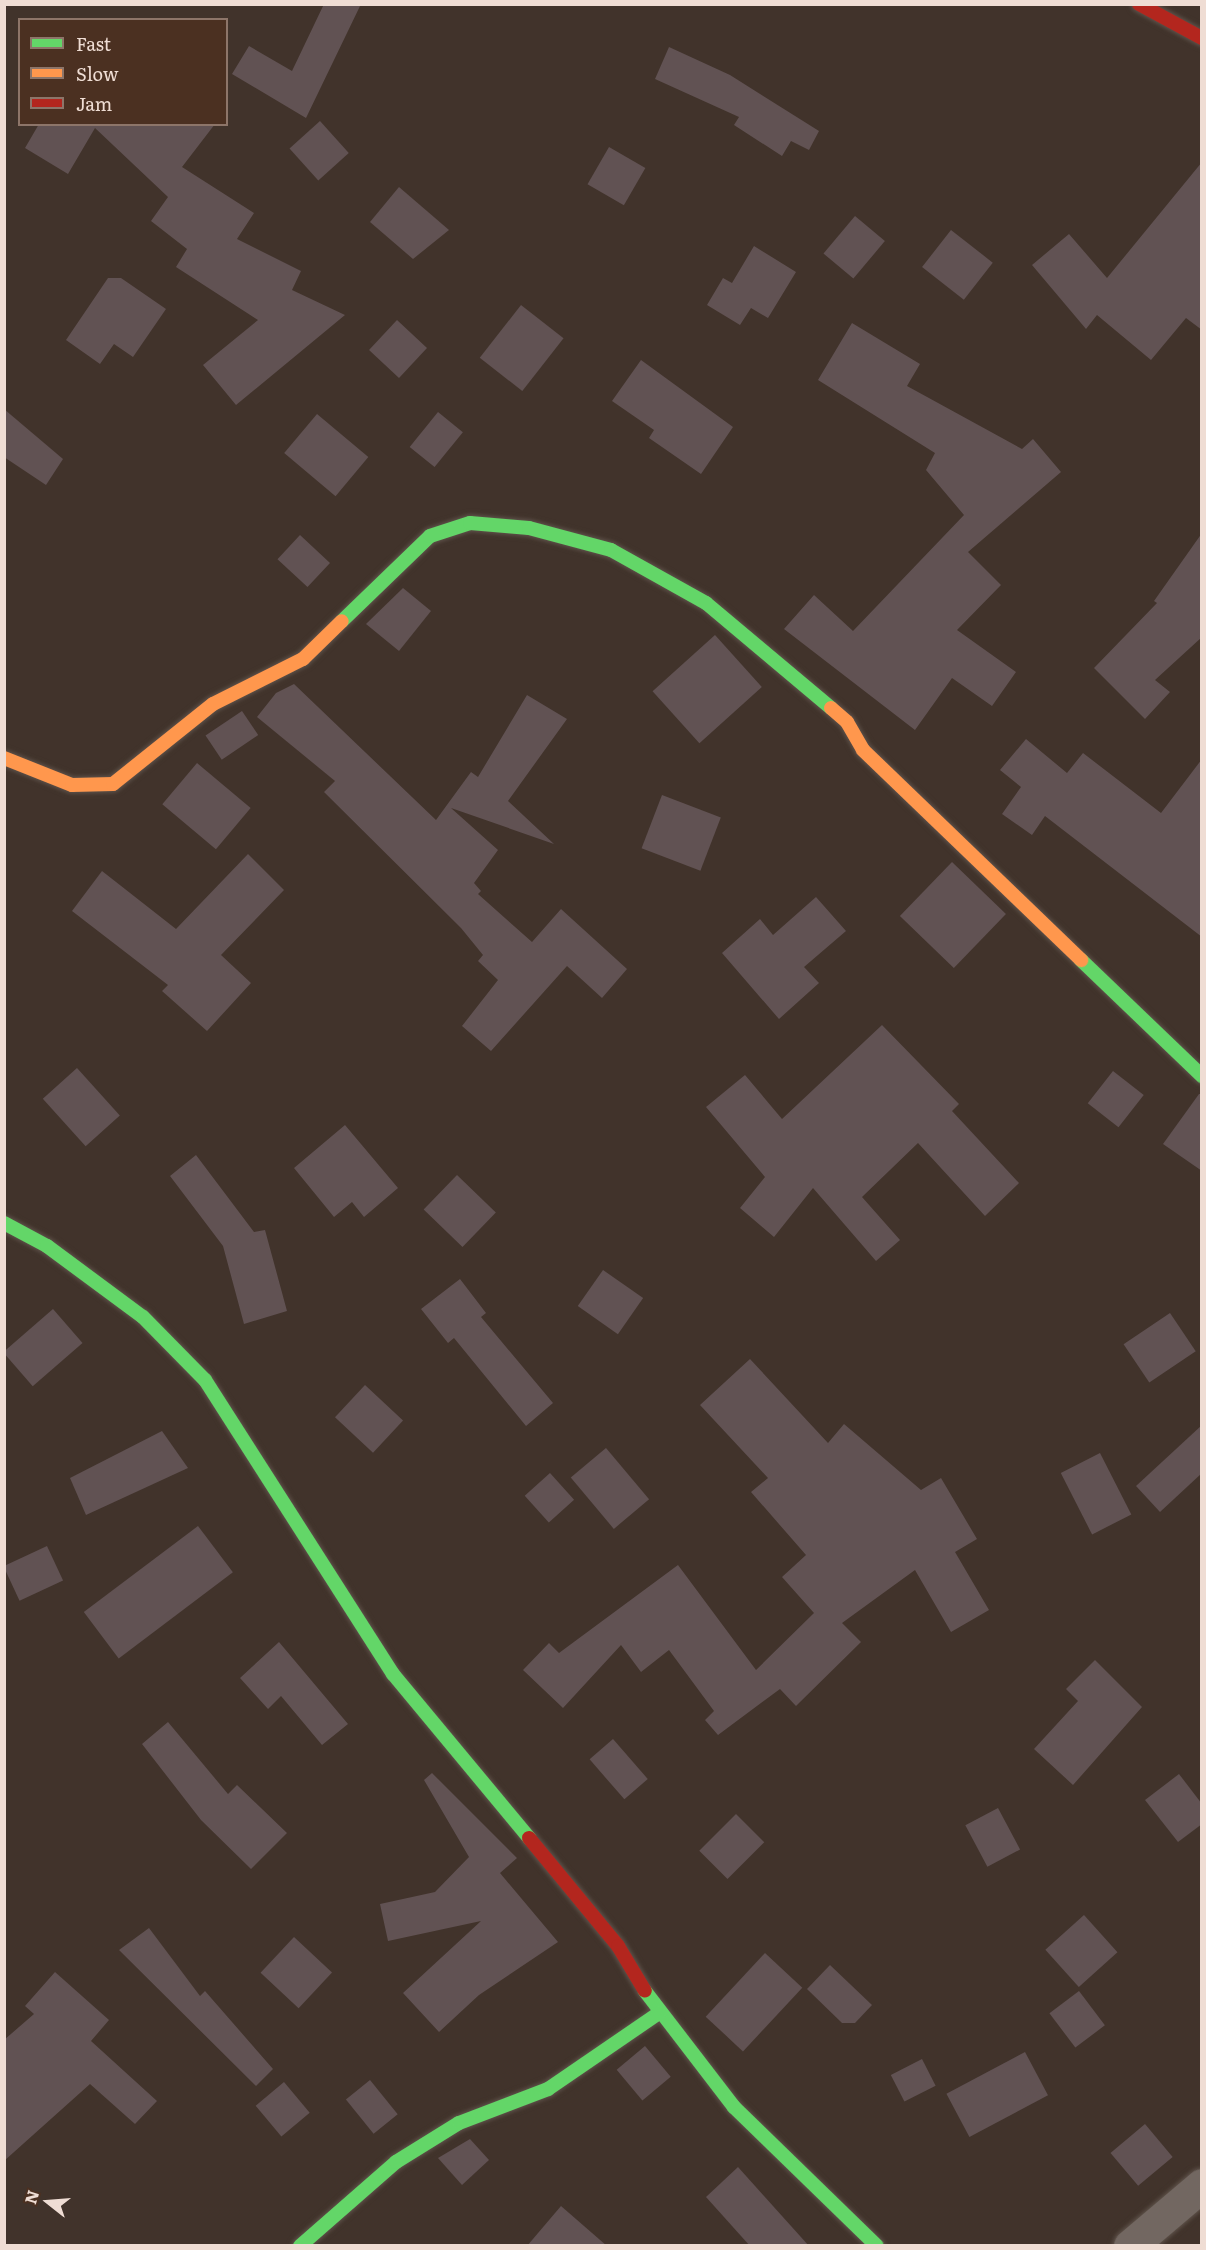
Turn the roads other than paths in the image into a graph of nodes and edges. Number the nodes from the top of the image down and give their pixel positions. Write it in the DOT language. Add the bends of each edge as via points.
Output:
graph roads {
  1 [pos="1139,4"];
  2 [pos="1202,38"];
  3 [pos="4,758"];
  4 [pos="1202,1076"];
  5 [pos="4,1223"];
  6 [pos="658,2013"];
  7 [pos="1202,2185"];
  8 [pos="300,2246"];
  9 [pos="876,2246"];
  10 [pos="1130,2246"];
  1 -- 2 [label="main road"];
  3 -- 4 [label="main road" via="72,785 113,784 213,704 303,659 430,536 470,523 530,528 611,550 706,603 848,722 863,750"];
  5 -- 6 [label="main road" via="47,1246 143,1317 205,1380 393,1674 618,1946"];
  6 -- 8 [label="main road" via="548,2088 459,2123 396,2162"];
  6 -- 9 [label="main road" via="734,2107"];
  7 -- 10 [label="street"];
}
